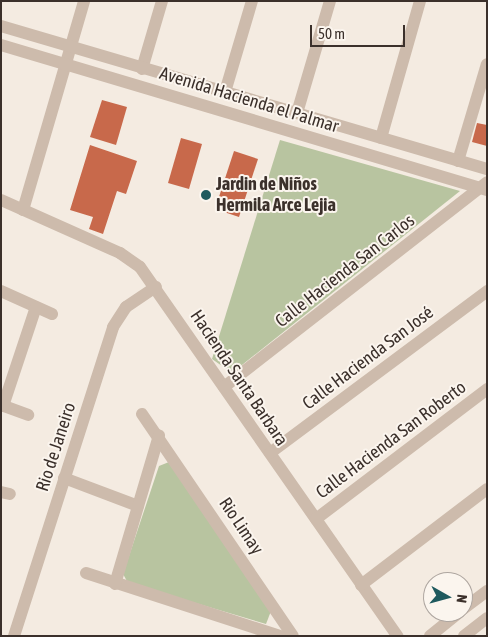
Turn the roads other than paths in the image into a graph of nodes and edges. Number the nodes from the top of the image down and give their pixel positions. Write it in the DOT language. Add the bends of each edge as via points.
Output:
graph roads {
  1 [pos="84,1"];
  2 [pos="162,1"];
  3 [pos="252,1"];
  4 [pos="330,1"];
  5 [pos="420,1"];
  6 [pos="1,26"];
  7 [pos="1,45"];
  8 [pos="71,47"];
  9 [pos="67,63"];
  10 [pos="487,64"];
  11 [pos="142,69"];
  12 [pos="225,92"];
  13 [pos="298,113"];
  14 [pos="381,138"];
  15 [pos="458,161"];
  16 [pos="487,169"];
  17 [pos="484,187"];
  18 [pos="1,200"];
  19 [pos="23,210"];
  20 [pos="156,287"];
  21 [pos="1,291"];
  22 [pos="487,291"];
  23 [pos="36,307"];
  24 [pos="52,314"];
  25 [pos="224,387"];
  26 [pos="487,389"];
  27 [pos="2,406"];
  28 [pos="142,414"];
  29 [pos="28,415"];
  30 [pos="159,435"];
  31 [pos="270,453"];
  32 [pos="64,478"];
  33 [pos="487,489"];
  34 [pos="138,506"];
  35 [pos="316,520"];
  36 [pos="86,573"];
  37 [pos="115,584"];
  38 [pos="361,585"];
  39 [pos="487,591"];
  40 [pos="473,602"];
  41 [pos="487,618"];
  42 [pos="448,622"];
  43 [pos="14,636"];
  44 [pos="280,636"];
  45 [pos="293,636"];
  46 [pos="397,636"];
  47 [pos="430,636"];
  48 [pos="464,636"];
  1 -- 8 [label="street"];
  2 -- 11 [label="street"];
  3 -- 12 [label="street"];
  4 -- 13 [label="street"];
  5 -- 14 [label="street"];
  6 -- 8 [label="street, Avenida Hacienda el Palmar"];
  7 -- 9 [label="street, Avenida Hacienda el Palmar"];
  8 -- 9 [label="street"];
  8 -- 11 [label="street, Avenida Hacienda el Palmar"];
  9 -- 17 [label="street, Avenida Hacienda el Palmar"];
  9 -- 19 [label="street"];
  10 -- 15 [label="street"];
  11 -- 12 [label="street, Avenida Hacienda el Palmar"];
  12 -- 13 [label="street, Avenida Hacienda el Palmar"];
  13 -- 14 [label="street, Avenida Hacienda el Palmar"];
  14 -- 15 [label="street, Avenida Hacienda el Palmar"];
  15 -- 16 [label="street, Avenida Hacienda el Palmar"];
  17 -- 25 [label="street, Calle Hacienda San Carlos"];
  18 -- 19 [label="street, Hacienda Santa Barbara"];
  19 -- 20 [label="street, Hacienda Santa Barbara" via="131,259"];
  20 -- 25 [label="street, Hacienda Santa Barbara"];
  20 -- 32 [label="street, Rio de Janeiro" via="126,307 113,327"];
  21 -- 23 [label="street"];
  22 -- 31 [label="street, Calle Hacienda San José"];
  23 -- 24 [label="street"];
  23 -- 27 [label="street"];
  25 -- 31 [label="street, Hacienda Santa Barbara"];
  26 -- 35 [label="street, Calle Hacienda San Roberto"];
  27 -- 29 [label="street"];
  28 -- 30 [label="street, Rio Limay"];
  30 -- 34 [label="street"];
  30 -- 45 [label="street, Rio Limay"];
  31 -- 35 [label="street, Hacienda Santa Barbara"];
  32 -- 34 [label="street"];
  32 -- 43 [label="street, Rio de Janeiro"];
  33 -- 38 [label="street"];
  34 -- 37 [label="street"];
  35 -- 38 [label="street, Hacienda Santa Barbara"];
  36 -- 37 [label="street"];
  37 -- 44 [label="street"];
  38 -- 46 [label="street, Hacienda Santa Barbara"];
  39 -- 40 [label="street"];
  41 -- 48 [label="street"];
  42 -- 47 [label="street"];
}
